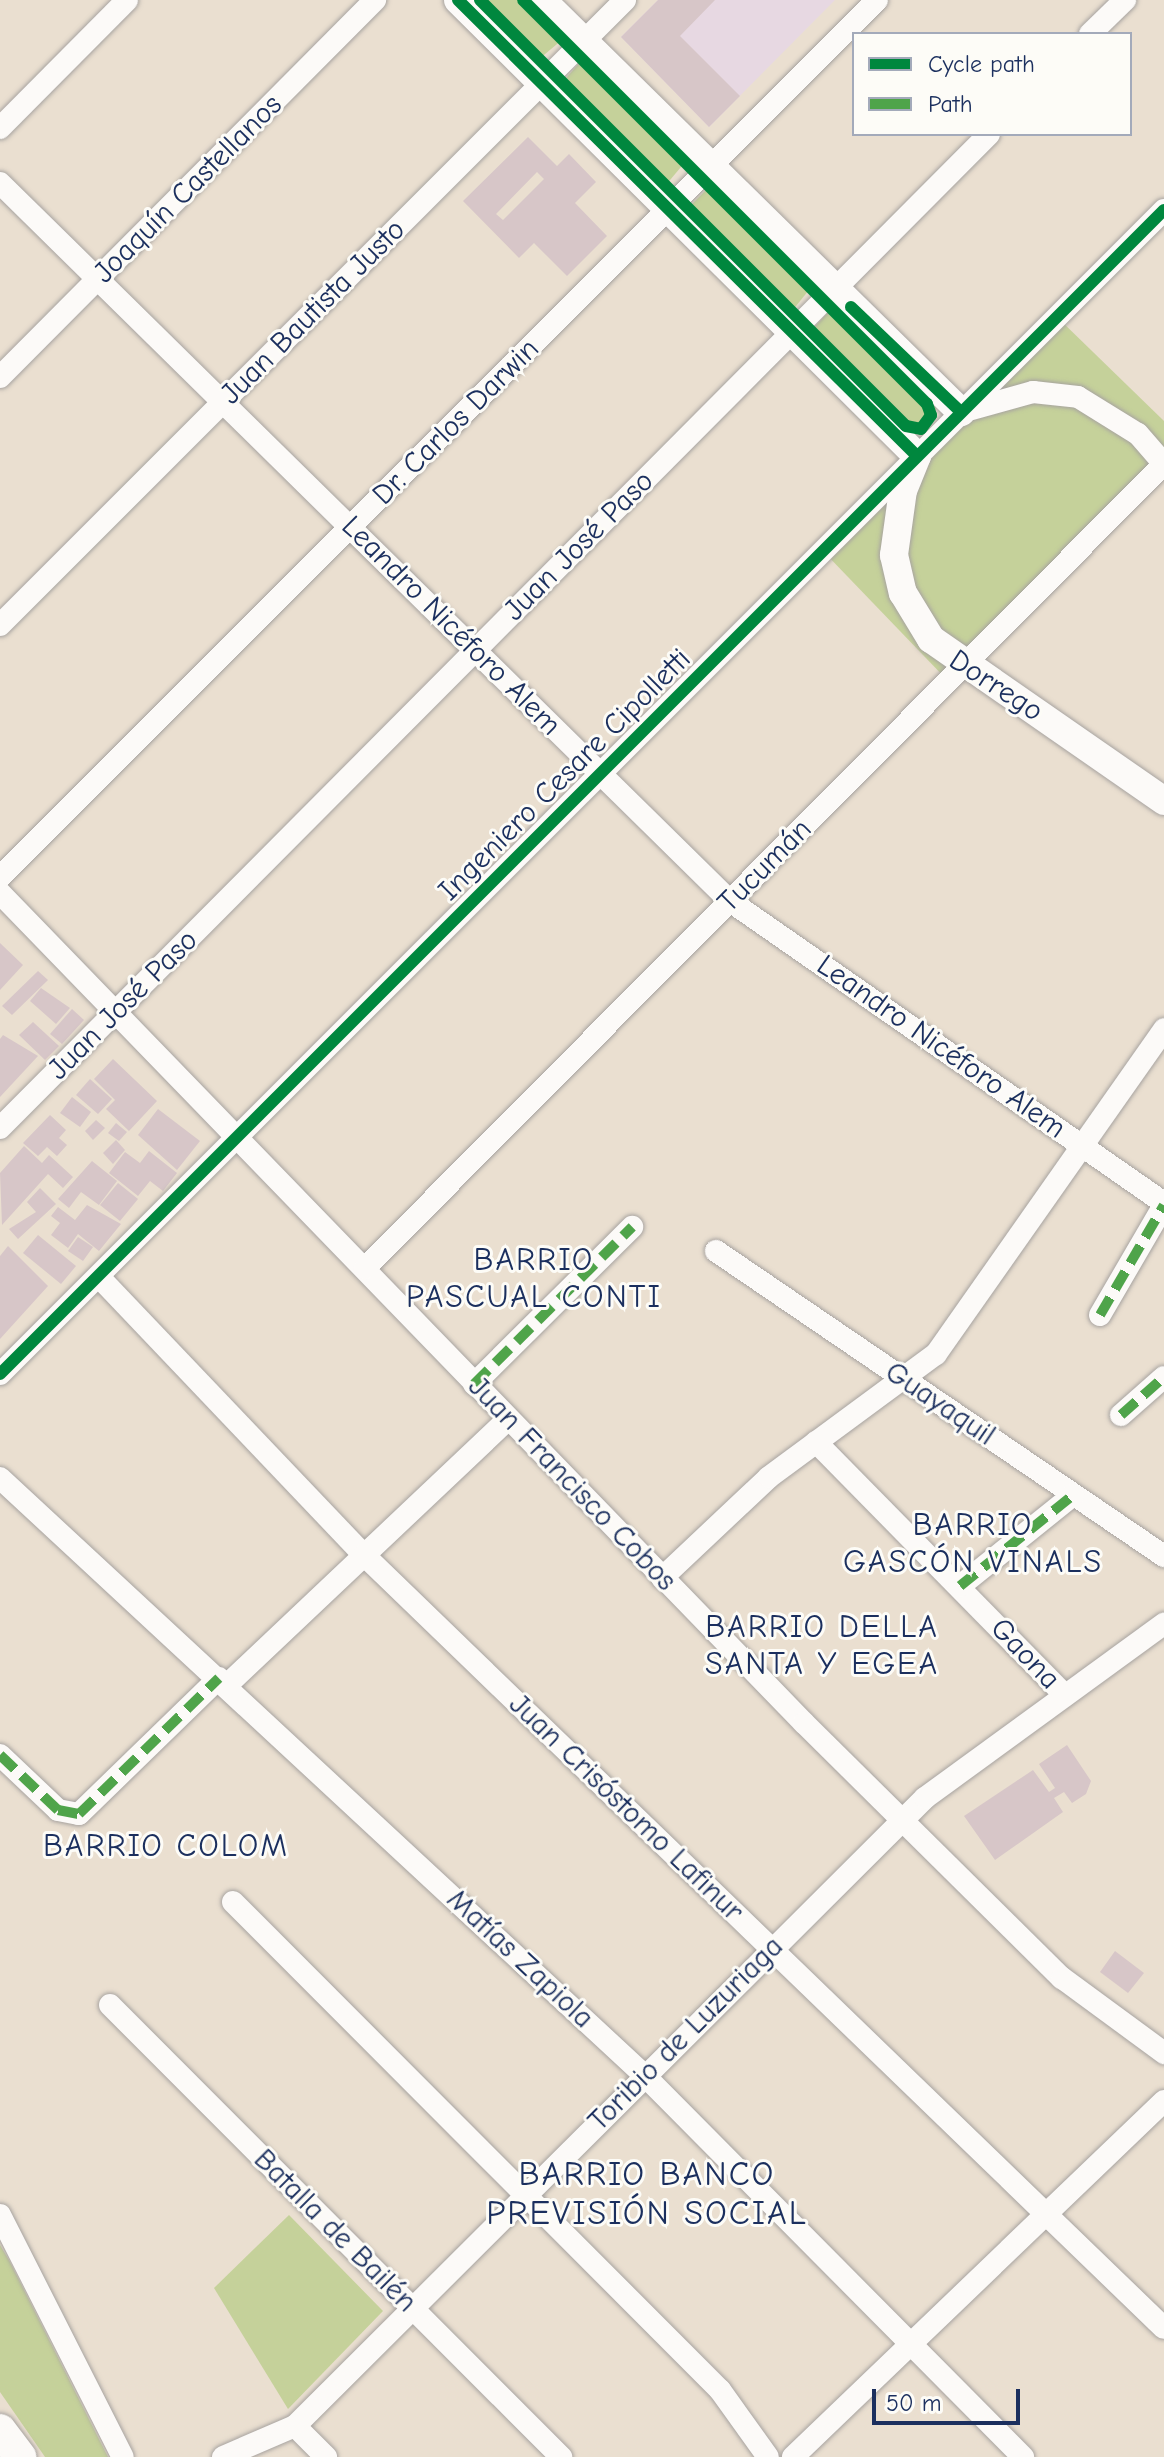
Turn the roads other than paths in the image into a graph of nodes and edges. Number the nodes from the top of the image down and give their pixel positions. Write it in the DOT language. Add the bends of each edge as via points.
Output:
graph roads {
  1 [pos="127,0"];
  2 [pos="375,0"];
  3 [pos="458,0"];
  4 [pos="542,0"];
  5 [pos="625,0"];
  6 [pos="877,0"];
  7 [pos="1125,0"];
  8 [pos="1092,32"];
  9 [pos="583,42"];
  10 [pos="541,84"];
  11 [pos="0,128"];
  12 [pos="987,136"];
  13 [pos="710,168"];
  14 [pos="0,183"];
  15 [pos="1164,210"];
  16 [pos="667,211"];
  17 [pos="98,279"];
  18 [pos="833,290"];
  19 [pos="791,332"];
  20 [pos="0,377"];
  21 [pos="223,402"];
  22 [pos="961,412"];
  23 [pos="917,456"];
  24 [pos="1164,464"];
  25 [pos="351,526"];
  26 [pos="0,625"];
  27 [pos="477,650"];
  28 [pos="968,663"];
  29 [pos="602,774"];
  30 [pos="1164,801"];
  31 [pos="0,877"];
  32 [pos="0,893"];
  33 [pos="730,901"];
  34 [pos="117,1012"];
  35 [pos="1164,1029"];
  36 [pos="0,1128"];
  37 [pos="240,1139"];
  38 [pos="1082,1146"];
  39 [pos="1164,1204"];
  40 [pos="632,1227"];
  41 [pos="716,1251"];
  42 [pos="365,1268"];
  43 [pos="100,1278"];
  44 [pos="1100,1315"];
  45 [pos="0,1374"];
  46 [pos="1164,1377"];
  47 [pos="904,1380"];
  48 [pos="474,1384"];
  49 [pos="1121,1415"];
  50 [pos="508,1419"];
  51 [pos="816,1442"];
  52 [pos="0,1478"];
  53 [pos="1073,1495"];
  54 [pos="364,1555"];
  55 [pos="1164,1556"];
  56 [pos="662,1578"];
  57 [pos="960,1586"];
  58 [pos="1164,1624"];
  59 [pos="223,1682"];
  60 [pos="1065,1695"];
  61 [pos="0,1755"];
  62 [pos="902,1819"];
  63 [pos="233,1902"];
  64 [pos="772,1949"];
  65 [pos="110,2005"];
  66 [pos="1164,2053"];
  67 [pos="645,2076"];
  68 [pos="1164,2101"];
  69 [pos="525,2195"];
  70 [pos="1046,2213"];
  71 [pos="0,2215"];
  72 [pos="411,2308"];
  73 [pos="1164,2328"];
  74 [pos="910,2345"];
  75 [pos="295,2426"];
  76 [pos="0,2430"];
  77 [pos="20,2457"];
  78 [pos="123,2457"];
  79 [pos="223,2457"];
  80 [pos="326,2457"];
  81 [pos="561,2457"];
  82 [pos="768,2457"];
  83 [pos="793,2457"];
  84 [pos="1023,2457"];
  1 -- 11 [label="street"];
  2 -- 17 [label="street, Joaquín Castellanos"];
  3 -- 10 [label="main road"];
  4 -- 9 [label="main road"];
  5 -- 9 [label="street, Juan Bautista Justo"];
  6 -- 13 [label="street, Dr. Carlos Darwin"];
  7 -- 8 [label="street"];
  9 -- 10 [label="street, Juan Bautista Justo"];
  9 -- 13 [label="main road"];
  10 -- 16 [label="main road"];
  10 -- 21 [label="street, Juan Bautista Justo"];
  12 -- 18 [label="street, Juan José Paso"];
  13 -- 16 [label="street, Dr. Carlos Darwin"];
  13 -- 18 [label="main road"];
  14 -- 17 [label="street, Leandro Nicéforo Alem"];
  15 -- 22 [label="street, Ingeniero Cesare Cipolletti"];
  16 -- 19 [label="main road"];
  16 -- 25 [label="street, Dr. Carlos Darwin"];
  17 -- 20 [label="street, Joaquín Castellanos"];
  17 -- 21 [label="street, Leandro Nicéforo Alem"];
  18 -- 19 [label="street, Juan José Paso"];
  18 -- 22 [label="main road"];
  19 -- 23 [label="main road"];
  19 -- 27 [label="street, Juan José Paso"];
  21 -- 25 [label="street, Leandro Nicéforo Alem"];
  21 -- 26 [label="street, Juan Bautista Justo"];
  22 -- 23 [label="street, Ingeniero Cesare Cipolletti"];
  22 -- 24 [label="street" via="1033,392 1078,397 1138,434"];
  23 -- 28 [label="main road, Dorrego" via="896,525 898,577 931,639 947,657"];
  23 -- 29 [label="street, Ingeniero Cesare Cipolletti"];
  24 -- 28 [label="street, Tucumán"];
  25 -- 27 [label="street, Leandro Nicéforo Alem"];
  25 -- 31 [label="street, Dr. Carlos Darwin"];
  27 -- 29 [label="street, Leandro Nicéforo Alem"];
  27 -- 34 [label="street, Juan José Paso"];
  28 -- 30 [label="main road, Dorrego"];
  28 -- 33 [label="street, Tucumán"];
  29 -- 33 [label="street, Leandro Nicéforo Alem"];
  29 -- 37 [label="street, Ingeniero Cesare Cipolletti"];
  32 -- 34 [label="street, Juan Francisco Cobos"];
  33 -- 38 [label="street, Leandro Nicéforo Alem"];
  33 -- 42 [label="street, Tucumán"];
  34 -- 36 [label="street, Juan José Paso"];
  34 -- 37 [label="street, Juan Francisco Cobos"];
  35 -- 38 [label="street"];
  37 -- 42 [label="street, Juan Francisco Cobos"];
  37 -- 43 [label="street, Ingeniero Cesare Cipolletti"];
  38 -- 39 [label="street, Leandro Nicéforo Alem"];
  38 -- 47 [label="street" via="945,1342"];
  39 -- 44 [label="street"];
  40 -- 48 [label="street"];
  41 -- 47 [label="street, Guayaquil"];
  42 -- 48 [label="street, Juan Francisco Cobos"];
  43 -- 45 [label="street, Ingeniero Cesare Cipolletti"];
  43 -- 54 [label="street, Juan Crisóstomo Lafinur"];
  46 -- 49 [label="street"];
  47 -- 51 [label="street"];
  47 -- 53 [label="street, Guayaquil"];
  48 -- 50 [label="street, Juan Francisco Cobos"];
  50 -- 54 [label="street"];
  50 -- 56 [label="street, Juan Francisco Cobos"];
  51 -- 56 [label="street"];
  51 -- 57 [label="street, Gaona"];
  52 -- 59 [label="street, Matías Zapiola"];
  53 -- 55 [label="street, Guayaquil"];
  53 -- 57 [label="street"];
  54 -- 59 [label="street"];
  54 -- 64 [label="street, Juan Crisóstomo Lafinur"];
  56 -- 62 [label="street, Juan Francisco Cobos"];
  57 -- 60 [label="street, Gaona"];
  58 -- 60 [label="street, Toribio de Luzuriaga"];
  59 -- 61 [label="street" via="79,1814 58,1810"];
  59 -- 67 [label="street, Matías Zapiola"];
  60 -- 62 [label="street, Toribio de Luzuriaga"];
  62 -- 64 [label="street, Toribio de Luzuriaga"];
  62 -- 66 [label="street, Juan Francisco Cobos" via="1062,1978"];
  63 -- 69 [label="street"];
  64 -- 67 [label="street, Toribio de Luzuriaga"];
  64 -- 70 [label="street, Juan Crisóstomo Lafinur"];
  65 -- 72 [label="street, Batalla de Bailén"];
  67 -- 69 [label="street, Toribio de Luzuriaga"];
  67 -- 74 [label="street, Matías Zapiola"];
  68 -- 70 [label="street"];
  69 -- 72 [label="street, Toribio de Luzuriaga"];
  69 -- 82 [label="street" via="720,2390"];
  70 -- 73 [label="street, Juan Crisóstomo Lafinur"];
  70 -- 74 [label="street"];
  71 -- 78 [label="street"];
  72 -- 75 [label="street, Toribio de Luzuriaga"];
  72 -- 81 [label="street, Batalla de Bailén"];
  74 -- 83 [label="street"];
  74 -- 84 [label="street, Matías Zapiola"];
  75 -- 79 [label="street, Toribio de Luzuriaga"];
  75 -- 80 [label="street"];
  76 -- 77 [label="highway"];
}
